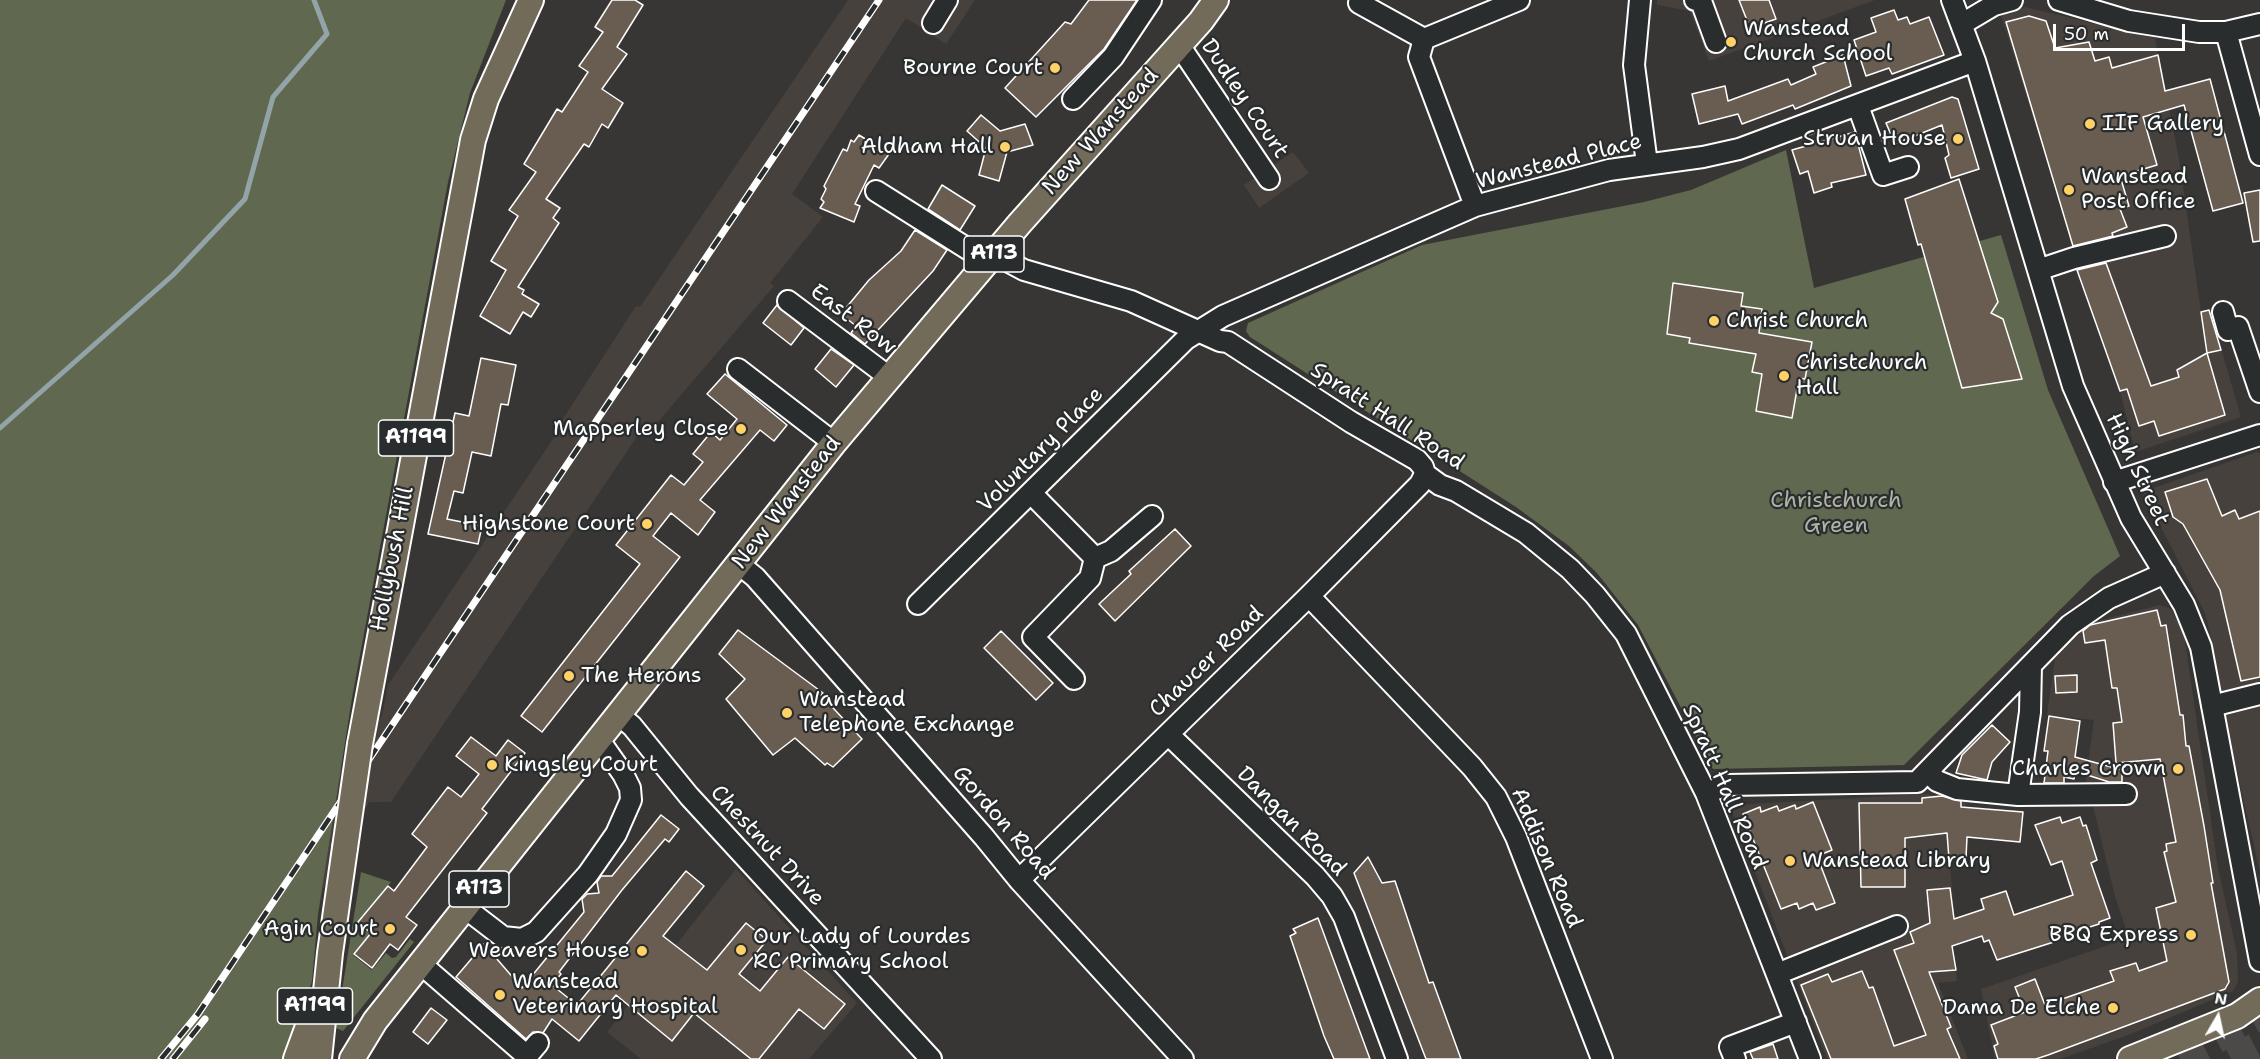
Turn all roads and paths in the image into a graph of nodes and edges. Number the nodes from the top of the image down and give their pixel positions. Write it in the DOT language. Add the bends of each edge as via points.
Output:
graph roads {
  1 [pos="531,0"];
  2 [pos="947,0"];
  3 [pos="1151,0"];
  4 [pos="1519,0"];
  5 [pos="1640,0"];
  6 [pos="1695,0"];
  7 [pos="1952,0"];
  8 [pos="2012,0"];
  9 [pos="2059,0"];
  10 [pos="1208,3"];
  11 [pos="1359,3"];
  12 [pos="933,24"];
  13 [pos="1962,24"];
  14 [pos="2260,24"];
  15 [pos="2226,32"];
  16 [pos="1424,39"];
  17 [pos="1716,42"];
  18 [pos="1179,45"];
  19 [pos="1975,61"];
  20 [pos="1073,99"];
  21 [pos="1858,106"];
  22 [pos="2260,156"];
  23 [pos="1647,164"];
  24 [pos="1908,167"];
  25 [pos="1269,179"];
  26 [pos="876,191"];
  27 [pos="1475,206"];
  28 [pos="2165,236"];
  29 [pos="991,257"];
  30 [pos="2038,270"];
  31 [pos="788,301"];
  32 [pos="2223,312"];
  33 [pos="1199,330"];
  34 [pos="738,369"];
  35 [pos="889,377"];
  36 [pos="2260,392"];
  37 [pos="2260,435"];
  38 [pos="834,443"];
  39 [pos="1425,474"];
  40 [pos="2114,482"];
  41 [pos="1032,494"];
  42 [pos="1152,516"];
  43 [pos="1095,558"];
  44 [pos="740,565"];
  45 [pos="2165,573"];
  46 [pos="1309,596"];
  47 [pos="918,604"];
  48 [pos="2031,665"];
  49 [pos="1074,679"];
  50 [pos="2260,694"];
  51 [pos="2212,706"];
  52 [pos="620,716"];
  53 [pos="1168,734"];
  54 [pos="599,740"];
  55 [pos="1928,772"];
  56 [pos="1706,793"];
  57 [pos="2126,794"];
  58 [pos="2018,795"];
  59 [pos="1019,880"];
  60 [pos="464,907"];
  61 [pos="1897,926"];
  62 [pos="330,953"];
  63 [pos="2260,961"];
  64 [pos="421,964"];
  65 [pos="1777,974"];
  66 [pos="2260,1000"];
  67 [pos="375,1021"];
  68 [pos="1796,1022"];
  69 [pos="538,1043"];
  70 [pos="296,1059"];
  71 [pos="319,1059"];
  72 [pos="333,1059"];
  73 [pos="352,1059"];
  74 [pos="931,1059"];
  75 [pos="1183,1059"];
  76 [pos="1397,1059"];
  77 [pos="1602,1059"];
  78 [pos="1734,1059"];
  79 [pos="1810,1059"];
  80 [pos="2130,1059"];
  1 -- 62 [label="main road, Hollybush Hill / A1199, bridge" via="486,99 473,140 360,744"];
  2 -- 12 [label="street"];
  3 -- 20 [label="street" via="1113,57"];
  4 -- 16 [label="street"];
  5 -- 23 [label="street" via="1634,65"];
  6 -- 17 [label="street" via="1701,1"];
  7 -- 13 [label="street, High Street"];
  8 -- 13 [label="street" via="1994,5"];
  9 -- 15 [label="street" via="2129,21 2199,32"];
  10 -- 18 [label="main road, New Wanstead / A113"];
  11 -- 16 [label="street"];
  13 -- 19 [label="street, High Street"];
  14 -- 15 [label="street"];
  15 -- 22 [label="street"];
  16 -- 27 [label="street" via="1419,57"];
  18 -- 25 [label="street, Dudley Court"];
  18 -- 29 [label="main road, New Wanstead / A113"];
  19 -- 21 [label="street, Wanstead Place"];
  19 -- 30 [label="street, High Street"];
  21 -- 23 [label="street, Wanstead Place" via="1739,149"];
  21 -- 24 [label="street" via="1883,175"];
  23 -- 27 [label="street, Wanstead Place" via="1586,175"];
  26 -- 29 [label="street, Spratt Hall Road"];
  27 -- 33 [label="street, Wanstead Place"];
  28 -- 30 [label="street"];
  29 -- 33 [label="street, Spratt Hall Road" via="1131,301"];
  29 -- 35 [label="main road, New Wanstead / A113"];
  30 -- 40 [label="street, High Street" via="2073,386"];
  31 -- 35 [label="street, East Row"];
  32 -- 36 [label="street" via="2228,330 2238,327"];
  33 -- 39 [label="street, Spratt Hall Road" via="1220,342 1228,342 1417,460"];
  33 -- 41 [label="street, Voluntary Place"];
  34 -- 38 [label="street"];
  35 -- 38 [label="main road, New Wanstead / A113"];
  37 -- 40 [label="street"];
  38 -- 44 [label="main road, New Wanstead / A113"];
  39 -- 46 [label="street, Chaucer Road" via="1420,484"];
  39 -- 56 [label="street, Spratt Hall Road" via="1526,533 1595,595 1626,634"];
  40 -- 45 [label="street, High Street"];
  41 -- 43 [label="street"];
  41 -- 47 [label="street, Voluntary Place"];
  42 -- 43 [label="street" via="1111,552"];
  43 -- 49 [label="street" via="1090,578 1033,637"];
  44 -- 52 [label="main road, New Wanstead / A113"];
  44 -- 59 [label="street, Gordon Road" via="755,577"];
  45 -- 48 [label="street" via="2109,598 2070,625"];
  45 -- 51 [label="street, High Street" via="2184,605 2201,647"];
  46 -- 53 [label="street, Chaucer Road"];
  46 -- 77 [label="street, Addison Road" via="1496,797 1516,837"];
  48 -- 55 [label="street"];
  48 -- 58 [label="street" via="2030,712"];
  50 -- 51 [label="street"];
  51 -- 63 [label="street, High Street"];
  52 -- 54 [label="main road, New Wanstead / A113"];
  52 -- 74 [label="street, Chestnut Drive"];
  53 -- 59 [label="street, Chaucer Road"];
  53 -- 76 [label="street, Dangan Road" via="1332,897 1344,917"];
  54 -- 60 [label="main road, New Wanstead / A113"];
  54 -- 60 [label="street" via="624,774 631,801 616,834 588,874 536,932 522,939 503,937"];
  55 -- 56 [label="street" via="1917,782 1727,785"];
  55 -- 58 [label="street" via="1937,781 1958,789"];
  56 -- 65 [label="street, Spratt Hall Road"];
  57 -- 58 [label="street"];
  59 -- 75 [label="street, Gordon Road"];
  60 -- 64 [label="main road, New Wanstead / A113"];
  61 -- 65 [label="street"];
  62 -- 70 [label="main road, Hollybush Hill / A1199"];
  62 -- 71 [label="main road, Hollybush Hill / A1199"];
  64 -- 67 [label="main road, New Wanstead / A113"];
  64 -- 69 [label="street" via="528,1056"];
  65 -- 68 [label="street, Spratt Hall Road"];
  66 -- 80 [label="main road" via="2237,1016"];
  67 -- 72 [label="main road, New Wanstead / A113"];
  67 -- 73 [label="main road, New Wanstead / A113"];
  68 -- 78 [label="street" via="1730,1047"];
  68 -- 79 [label="street, Spratt Hall Road"];
}
